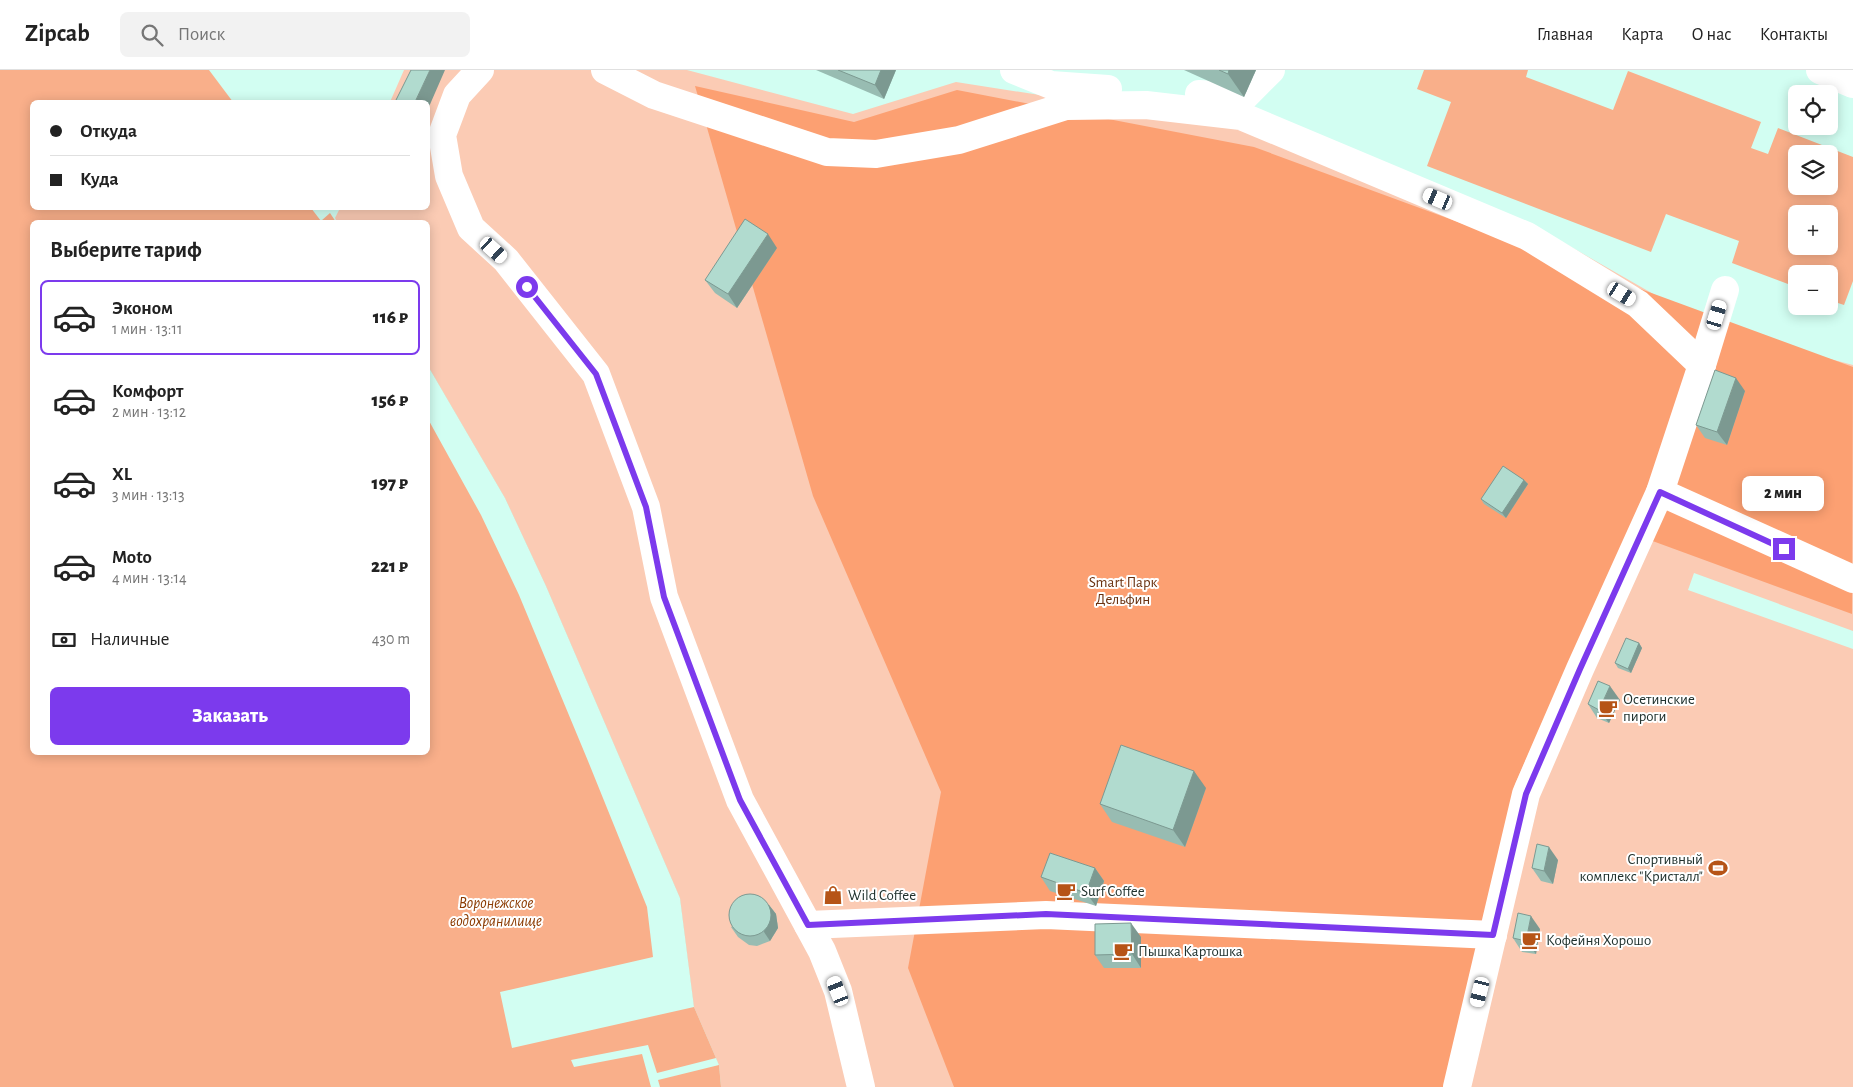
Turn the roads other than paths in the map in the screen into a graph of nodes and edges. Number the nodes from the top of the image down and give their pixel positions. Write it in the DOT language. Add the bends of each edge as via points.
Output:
graph roads {
  1 [pos="480,70"];
  2 [pos="605,70"];
  3 [pos="1014,70"];
  4 [pos="1271,70"];
  5 [pos="1820,70"];
  6 [pos="1853,84"];
  7 [pos="1725,290"];
  8 [pos="1702,365"];
  9 [pos="1660,492"];
  10 [pos="1853,579"];
  11 [pos="808,925"];
  12 [pos="1493,935"];
  13 [pos="861,1087"];
  14 [pos="1457,1087"];
  1 -- 11 [label="lane" via="458,95 442,135 449,176 471,228 506,260 596,374 646,507 664,597 740,800"];
  2 -- 8 [label="lane" via="654,95 827,152 876,154 959,140 1066,106 1146,104 1241,116 1527,236 1638,304"];
  3 -- 4 [label="lane" via="1051,86 1244,97"];
  5 -- 6 [label="lane"];
  7 -- 8 [label="lane"];
  8 -- 9 [label="lane"];
  9 -- 10 [label="lane"];
  9 -- 12 [label="lane" via="1526,794"];
  11 -- 12 [label="lane" via="1046,914"];
  11 -- 13 [label="lane" via="838,991"];
  12 -- 14 [label="lane"];
}
